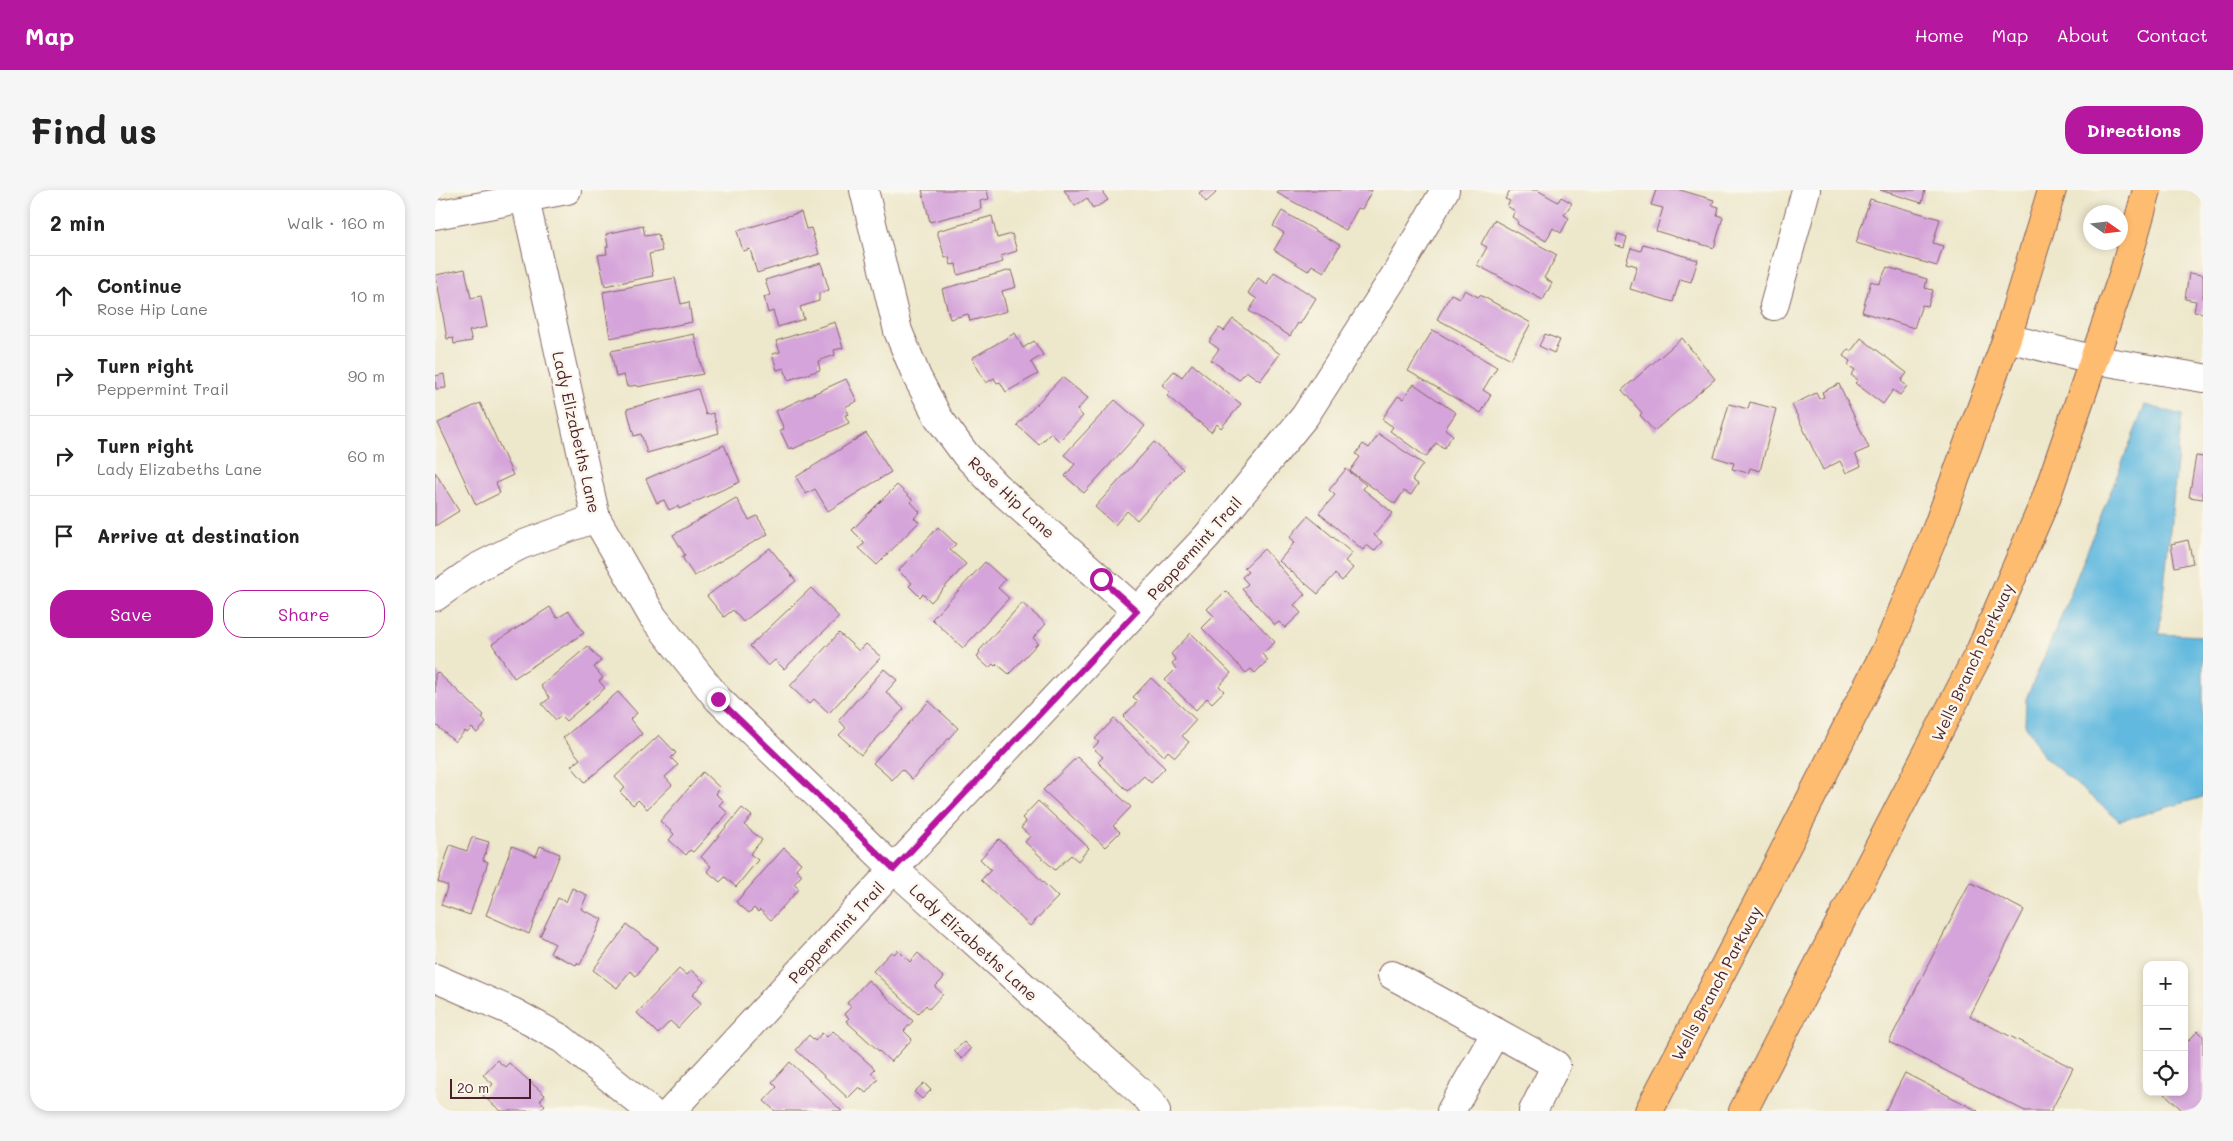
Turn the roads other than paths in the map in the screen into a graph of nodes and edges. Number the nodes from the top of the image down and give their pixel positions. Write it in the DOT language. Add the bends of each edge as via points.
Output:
graph roads {
  1 [pos="567,190"];
  2 [pos="864,190"];
  3 [pos="1445,190"];
  4 [pos="1806,190"];
  5 [pos="2052,190"];
  6 [pos="2147,190"];
  7 [pos="523,194"];
  8 [pos="435,215"];
  9 [pos="1774,306"];
  10 [pos="2007,338"];
  11 [pos="2096,360"];
  12 [pos="2203,378"];
  13 [pos="597,518"];
  14 [pos="435,597"];
  15 [pos="1137,611"];
  16 [pos="894,869"];
  17 [pos="1392,975"];
  18 [pos="435,978"];
  19 [pos="1496,1032"];
  20 [pos="650,1111"];
  21 [pos="671,1111"];
  22 [pos="1156,1111"];
  23 [pos="1451,1111"];
  24 [pos="1533,1111"];
  25 [pos="1649,1111"];
  26 [pos="1743,1111"];
  1 -- 7 [label="street"];
  2 -- 15 [label="street, Rose Hip Lane" via="898,331 938,417 996,486"];
  3 -- 15 [label="street, Peppermint Trail" via="1305,416 1207,536"];
  4 -- 9 [label="street"];
  5 -- 10 [label="main road, Wells Branch Parkway"];
  6 -- 11 [label="main road, Wells Branch Parkway"];
  7 -- 8 [label="street"];
  7 -- 13 [label="street, Lady Elizabeths Lane"];
  10 -- 11 [label="street"];
  10 -- 25 [label="main road, Wells Branch Parkway" via="1937,528 1887,648"];
  11 -- 12 [label="street"];
  11 -- 26 [label="main road, Wells Branch Parkway" via="2045,501 1981,649"];
  13 -- 14 [label="street" via="521,545 476,568"];
  13 -- 16 [label="street, Lady Elizabeths Lane" via="653,617 718,699"];
  15 -- 16 [label="street, Peppermint Trail"];
  16 -- 21 [label="street, Peppermint Trail"];
  16 -- 22 [label="street, Lady Elizabeths Lane" via="1141,1093"];
  17 -- 19 [label="street"];
  18 -- 20 [label="street" via="513,1012 562,1039"];
  19 -- 23 [label="street"];
  19 -- 24 [label="street" via="1556,1065"];
}
